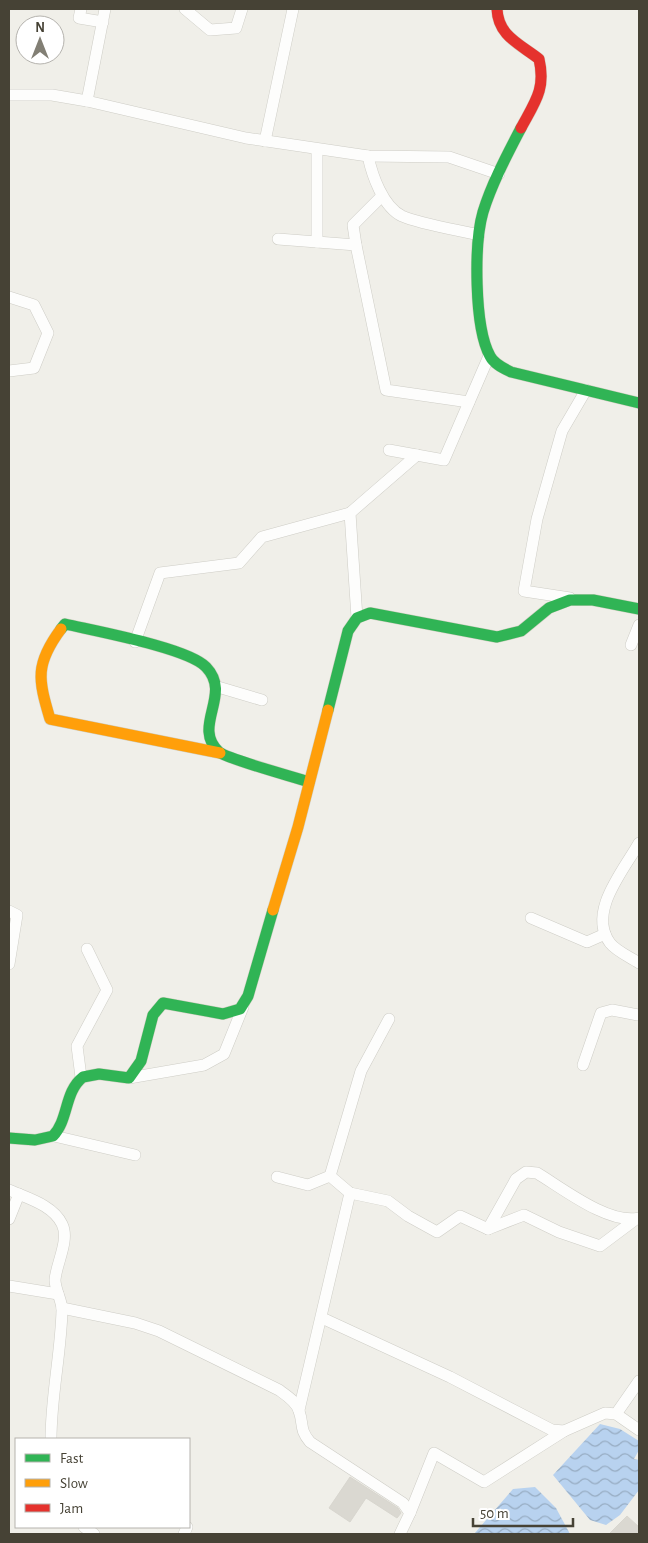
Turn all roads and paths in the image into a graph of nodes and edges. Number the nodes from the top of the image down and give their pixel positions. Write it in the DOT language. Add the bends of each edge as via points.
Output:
graph roads {
  1 [pos="81,9"];
  2 [pos="105,9"];
  3 [pos="185,9"];
  4 [pos="242,9"];
  5 [pos="293,9"];
  6 [pos="496,9"];
  7 [pos="102,22"];
  8 [pos="9,95"];
  9 [pos="87,101"];
  10 [pos="265,141"];
  11 [pos="317,149"];
  12 [pos="368,156"];
  13 [pos="499,174"];
  14 [pos="382,196"];
  15 [pos="479,235"];
  16 [pos="278,239"];
  17 [pos="317,242"];
  18 [pos="356,245"];
  19 [pos="9,298"];
  20 [pos="489,356"];
  21 [pos="9,371"];
  22 [pos="586,390"];
  23 [pos="469,402"];
  24 [pos="639,402"];
  25 [pos="389,450"];
  26 [pos="417,455"];
  27 [pos="350,513"];
  28 [pos="579,599"];
  29 [pos="639,609"];
  30 [pos="357,618"];
  31 [pos="639,625"];
  32 [pos="136,642"];
  33 [pos="631,645"];
  34 [pos="218,687"];
  35 [pos="262,700"];
  36 [pos="220,753"];
  37 [pos="309,782"];
  38 [pos="639,843"];
  39 [pos="9,911"];
  40 [pos="531,918"];
  41 [pos="605,934"];
  42 [pos="87,949"];
  43 [pos="639,963"];
  44 [pos="9,964"];
  45 [pos="248,996"];
  46 [pos="639,1016"];
  47 [pos="389,1019"];
  48 [pos="583,1064"];
  49 [pos="81,1077"];
  50 [pos="129,1078"];
  51 [pos="54,1136"];
  52 [pos="9,1138"];
  53 [pos="135,1155"];
  54 [pos="330,1176"];
  55 [pos="278,1177"];
  56 [pos="14,1192"];
  57 [pos="350,1193"];
  58 [pos="638,1218"];
  59 [pos="9,1219"];
  60 [pos="488,1228"];
  61 [pos="9,1286"];
  62 [pos="58,1294"];
  63 [pos="62,1308"];
  64 [pos="322,1318"];
  65 [pos="639,1381"];
  66 [pos="299,1410"];
  67 [pos="616,1414"];
  68 [pos="639,1430"];
  69 [pos="564,1431"];
  70 [pos="51,1438"];
  71 [pos="410,1513"];
  72 [pos="400,1534"];
  1 -- 7 [label="street" via="80,18"];
  2 -- 7 [label="street"];
  3 -- 4 [label="street" via="210,30 236,28"];
  5 -- 10 [label="street"];
  6 -- 13 [label="street" via="497,24 539,59 543,77 540,92"];
  7 -- 9 [label="street"];
  8 -- 9 [label="street" via="52,95"];
  9 -- 10 [label="street"];
  10 -- 11 [label="street"];
  11 -- 12 [label="street"];
  11 -- 17 [label="street"];
  12 -- 13 [label="street" via="449,157"];
  12 -- 14 [label="street"];
  13 -- 15 [label="street" via="483,213"];
  14 -- 15 [label="street" via="401,216"];
  14 -- 18 [label="street" via="353,225"];
  15 -- 20 [label="street" via="479,304 484,344"];
  16 -- 17 [label="street"];
  17 -- 18 [label="street"];
  18 -- 23 [label="street" via="386,390"];
  19 -- 21 [label="street" via="34,305 48,333 34,368"];
  20 -- 22 [label="street" via="511,372"];
  20 -- 23 [label="street"];
  22 -- 24 [label="street"];
  22 -- 28 [label="street" via="562,431 537,519 524,591"];
  23 -- 26 [label="street" via="444,460"];
  25 -- 26 [label="street"];
  26 -- 27 [label="street"];
  27 -- 30 [label="street"];
  27 -- 32 [label="street" via="262,537 239,563 160,573"];
  28 -- 29 [label="street"];
  28 -- 30 [label="street" via="563,601 548,608 526,628 505,637 370,613"];
  30 -- 37 [label="street" via="348,631"];
  31 -- 33 [label="street"];
  32 -- 34 [label="street" via="185,654 201,662 211,670"];
  32 -- 36 [label="street" via="65,624 46,650 40,685 50,719"];
  34 -- 35 [label="street"];
  34 -- 36 [label="street" via="207,733 211,745"];
  36 -- 37 [label="street"];
  37 -- 45 [label="street"];
  38 -- 41 [label="street" via="604,908"];
  39 -- 44 [label="street" via="17,915"];
  40 -- 41 [label="street" via="587,942"];
  41 -- 43 [label="street" via="611,944"];
  42 -- 49 [label="street" via="108,990 77,1046"];
  45 -- 50 [label="street" via="224,1054 204,1065"];
  45 -- 50 [label="street" via="241,1009 227,1015 177,1002 163,1003 153,1015 141,1062"];
  46 -- 48 [label="street" via="612,1010 601,1013"];
  47 -- 54 [label="street" via="361,1071"];
  49 -- 50 [label="street" via="91,1074"];
  49 -- 51 [label="street" via="75,1084"];
  51 -- 52 [label="street" via="45,1140"];
  51 -- 53 [label="street"];
  54 -- 55 [label="street" via="308,1185"];
  54 -- 57 [label="street"];
  56 -- 59 [label="street"];
  56 -- 62 [label="street" via="55,1214 63,1226 55,1283"];
  57 -- 60 [label="street" via="388,1201 437,1232 460,1216"];
  57 -- 64 [label="street"];
  58 -- 60 [label="street" via="600,1246 559,1232 524,1215"];
  58 -- 60 [label="street" via="601,1212 537,1173 526,1172 516,1179"];
  61 -- 62 [label="street"];
  62 -- 63 [label="street"];
  63 -- 66 [label="street" via="159,1331 279,1390"];
  63 -- 70 [label="street"];
  64 -- 66 [label="street"];
  64 -- 69 [label="street" via="552,1430"];
  65 -- 67 [label="street"];
  66 -- 71 [label="street" via="301,1428 310,1442 403,1503"];
  67 -- 68 [label="street"];
  67 -- 69 [label="street" via="605,1413"];
  69 -- 71 [label="street" via="484,1482 434,1454"];
  71 -- 72 [label="street"];
}
